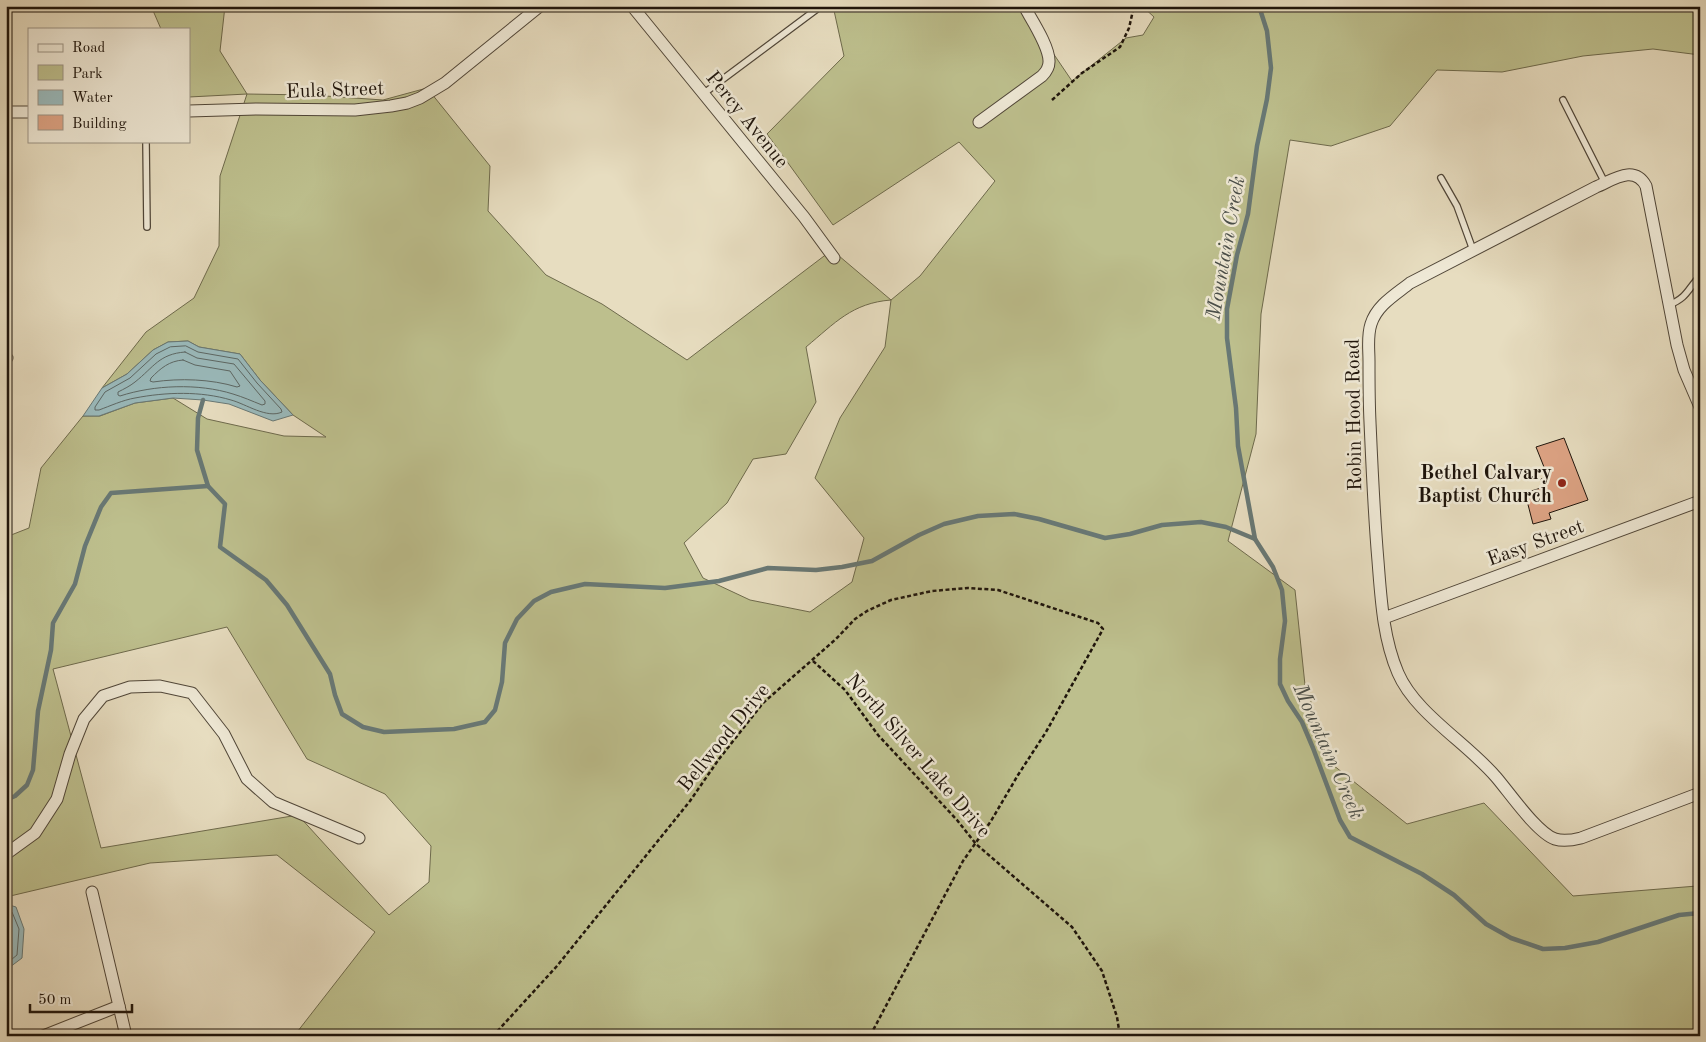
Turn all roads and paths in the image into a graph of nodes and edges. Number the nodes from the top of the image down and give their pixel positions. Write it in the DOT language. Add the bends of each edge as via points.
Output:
graph roads {
  1 [pos="540,6"];
  2 [pos="632,6"];
  3 [pos="821,6"];
  4 [pos="1024,6"];
  5 [pos="1134,6"];
  6 [pos="703,94"];
  7 [pos="1052,100"];
  8 [pos="1563,100"];
  9 [pos="190,111"];
  10 [pos="6,112"];
  11 [pos="28,112"];
  12 [pos="979,122"];
  13 [pos="146,142"];
  14 [pos="1441,178"];
  15 [pos="1606,183"];
  16 [pos="147,227"];
  17 [pos="1473,250"];
  18 [pos="834,258"];
  19 [pos="1700,276"];
  20 [pos="1668,305"];
  21 [pos="1700,407"];
  22 [pos="1700,501"];
  23 [pos="1384,618"];
  24 [pos="812,661"];
  25 [pos="1700,794"];
  26 [pos="359,838"];
  27 [pos="976,844"];
  28 [pos="6,854"];
  29 [pos="92,892"];
  30 [pos="119,1006"];
  31 [pos="43,1036"];
  32 [pos="126,1036"];
  33 [pos="493,1036"];
  34 [pos="870,1036"];
  35 [pos="1120,1036"];
  1 -- 9 [label="street, Eula Street" via="445,83 407,103 355,110"];
  2 -- 6 [label="street, Percy Avenue"];
  3 -- 6 [label="lane"];
  4 -- 12 [label="street" via="1047,51 1047,70"];
  5 -- 7 [label="path" via="1120,47 1082,73"];
  6 -- 18 [label="street, Percy Avenue"];
  8 -- 15 [label="lane"];
  10 -- 11 [label="street"];
  13 -- 16 [label="lane"];
  14 -- 17 [label="lane" via="1457,206"];
  15 -- 17 [label="street, Robin Hood Road"];
  15 -- 20 [label="street, Robin Hood Road" via="1632,174 1642,179 1646,186"];
  17 -- 23 [label="street, Robin Hood Road" via="1387,300 1378,311 1368,337 1374,509"];
  19 -- 20 [label="lane" via="1689,292"];
  20 -- 21 [label="street, Robin Hood Road" via="1684,370"];
  22 -- 23 [label="street, Easy Street"];
  23 -- 25 [label="street, Robin Hood Road" via="1390,650 1407,689 1494,774 1526,814 1550,837 1562,841 1581,838"];
  24 -- 27 [label="path, North Silver Lake Drive" via="838,682 878,735"];
  24 -- 27 [label="path, Bellwood Drive" via="867,611 892,600 932,591 998,590 1098,623 1103,629 1046,732"];
  24 -- 33 [label="path, Bellwood Drive" via="763,703 690,801 563,958"];
  26 -- 28 [label="street" via="273,802 247,779 224,734 192,693 160,686 130,687 103,696 84,718 57,798 35,833"];
  27 -- 34 [label="path" via="963,861"];
  27 -- 35 [label="path, North Silver Lake Drive" via="1072,927 1102,972"];
  29 -- 30 [label="street"];
  30 -- 31 [label="street"];
  30 -- 32 [label="street"];
}
